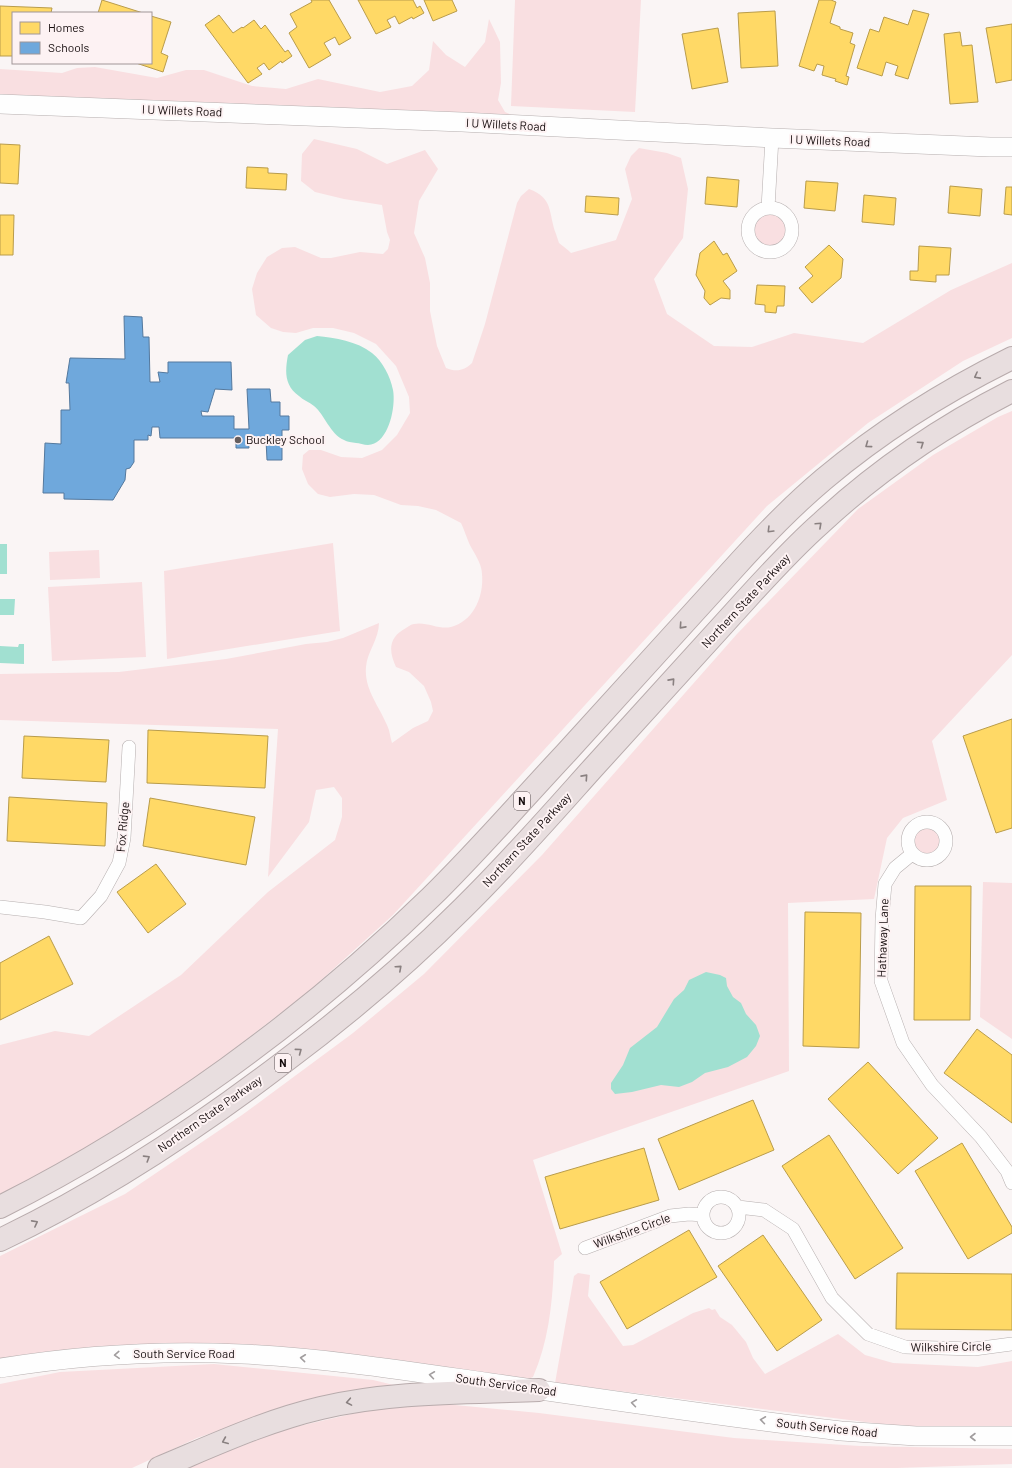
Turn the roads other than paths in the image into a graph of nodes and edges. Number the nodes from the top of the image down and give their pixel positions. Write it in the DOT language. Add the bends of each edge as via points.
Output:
graph roads {
  1 [pos="0,104"];
  2 [pos="772,138"];
  3 [pos="1012,147"];
  4 [pos="768,208"];
  5 [pos="1012,358"];
  6 [pos="1012,391"];
  7 [pos="129,747"];
  8 [pos="912,854"];
  9 [pos="0,907"];
  10 [pos="1012,1183"];
  11 [pos="738,1206"];
  12 [pos="0,1207"];
  13 [pos="703,1215"];
  14 [pos="0,1240"];
  15 [pos="585,1248"];
  16 [pos="1012,1344"];
  17 [pos="0,1368"];
  18 [pos="540,1390"];
  19 [pos="1012,1436"];
  20 [pos="159,1468"];
  1 -- 2 [label="main road, I U Willets Road" via="462,122"];
  2 -- 3 [label="main road, I U Willets Road"];
  2 -- 4 [label="street"];
  5 -- 12 [label="highway, N, one-way" via="914,413 842,465 806,495 744,558 469,859 394,931 320,995 241,1057 170,1107 74,1167"];
  14 -- 6 [label="highway, Northern State Parkway / N, one-way" via="60,1210 188,1131 272,1072 350,1010 425,944 498,872 763,581 821,523 860,489 920,444"];
  7 -- 9 [label="street, Fox Ridge" via="124,838 120,863 101,896 81,918"];
  8 -- 10 [label="street, Hathaway Lane" via="894,868 885,884 881,981 903,1043 932,1085 981,1137 1007,1172"];
  11 -- 13 [label="street, Wilkshire Circle" via="729,1198 718,1197 707,1203"];
  11 -- 13 [label="street" via="738,1224 724,1234 718,1234 707,1227"];
  11 -- 16 [label="street, Wilkshire Circle" via="764,1210 793,1229 832,1298 868,1334 905,1347 974,1349"];
  13 -- 15 [label="street, Wilkshire Circle" via="670,1216"];
  18 -- 17 [label="main road, South Service Road, one-way" via="341,1362 242,1354 121,1354"];
  19 -- 18 [label="main road, South Service Road, one-way" via="942,1437 866,1433"];
  18 -- 20 [label="highway, one-way" via="407,1395 328,1406 250,1430"];
}
